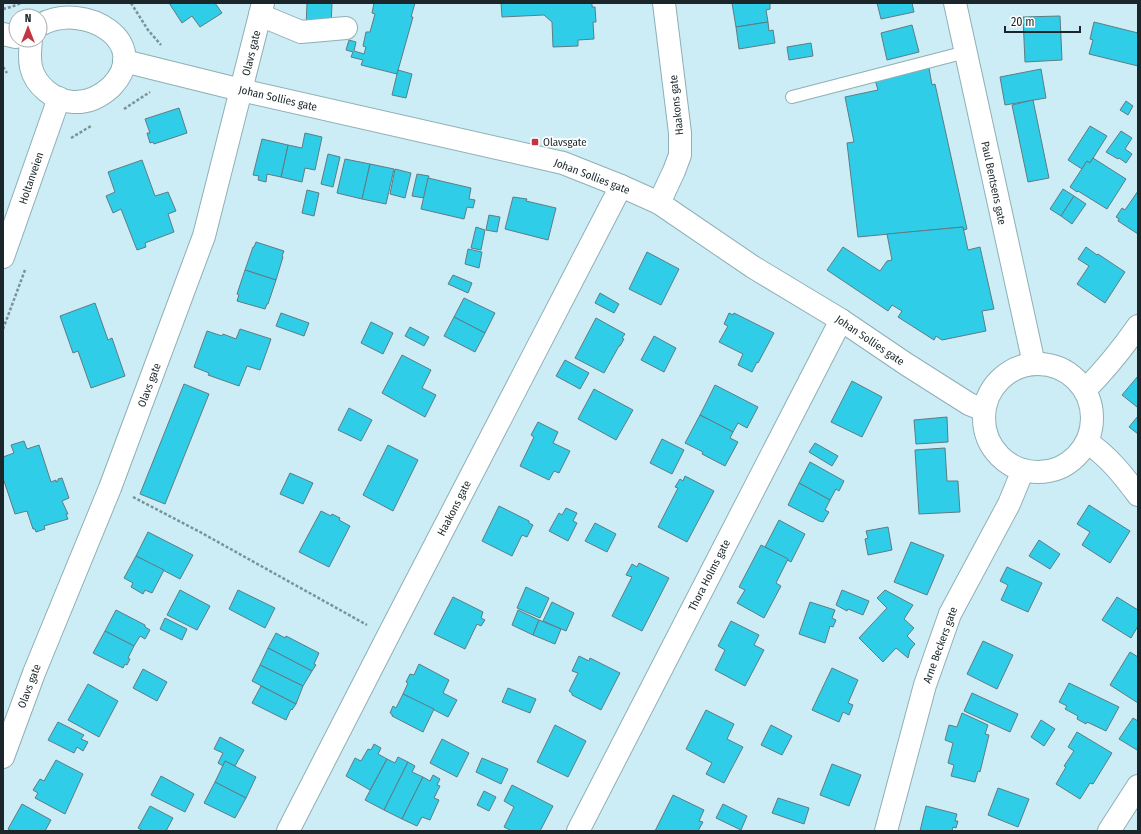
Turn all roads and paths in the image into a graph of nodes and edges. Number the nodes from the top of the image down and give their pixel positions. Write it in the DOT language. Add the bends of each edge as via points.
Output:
graph roads {
  1 [pos="21,3"];
  2 [pos="131,3"];
  3 [pos="664,3"];
  4 [pos="955,3"];
  5 [pos="84,5"];
  6 [pos="3,9"];
  7 [pos="262,9"];
  8 [pos="48,17"];
  9 [pos="346,28"];
  10 [pos="30,48"];
  11 [pos="966,52"];
  12 [pos="124,61"];
  13 [pos="160,70"];
  14 [pos="241,90"];
  15 [pos="792,97"];
  16 [pos="59,98"];
  17 [pos="123,110"];
  18 [pos="91,125"];
  19 [pos="67,141"];
  20 [pos="621,186"];
  21 [pos="659,203"];
  22 [pos="3,257"];
  23 [pos="27,264"];
  24 [pos="841,320"];
  25 [pos="1138,326"];
  26 [pos="3,330"];
  27 [pos="1034,364"];
  28 [pos="1085,390"];
  29 [pos="984,410"];
  30 [pos="1087,442"];
  31 [pos="1023,470"];
  32 [pos="110,488"];
  33 [pos="1138,495"];
  34 [pos="388,636"];
  35 [pos="3,757"];
  36 [pos="1138,786"];
  37 [pos="288,831"];
  38 [pos="578,831"];
  39 [pos="886,831"];
  40 [pos="1109,831"];
  1 -- 6 [label="path"];
  2 -- 13 [label="path" via="148,30 165,50"];
  3 -- 21 [label="street, Haakons gate" via="680,134 680,155"];
  4 -- 11 [label="street, Paul Bentsens gate"];
  5 -- 8 [label="street" via="57,11"];
  5 -- 12 [label="street" via="106,17 115,26 121,37"];
  7 -- 9 [label="street" via="301,32"];
  7 -- 14 [label="street, Olavs gate"];
  10 -- 16 [label="street" via="31,68 37,81"];
  11 -- 15 [label="lane"];
  11 -- 27 [label="street, Paul Bentsens gate"];
  12 -- 13 [label="street, Johan Sollies gate"];
  12 -- 16 [label="street" via="114,83 95,98 71,102"];
  13 -- 14 [label="street, Johan Sollies gate"];
  13 -- 17 [label="path" via="154,89"];
  14 -- 20 [label="street, Johan Sollies gate" via="564,163"];
  14 -- 32 [label="street, Olavs gate" via="204,236"];
  16 -- 22 [label="street, Holtanveien"];
  18 -- 19 [label="path"];
  20 -- 21 [label="street, Johan Sollies gate"];
  20 -- 34 [label="street, Haakons gate"];
  21 -- 24 [label="street, Johan Sollies gate" via="753,267"];
  23 -- 26 [label="path"];
  24 -- 29 [label="street, Johan Sollies gate" via="969,404"];
  24 -- 38 [label="street, Thora Holms gate"];
  25 -- 28 [label="street" via="1104,371"];
  27 -- 28 [label="street" via="1046,364 1068,372"];
  27 -- 29 [label="street" via="1020,367 996,384"];
  28 -- 30 [label="street" via="1093,416"];
  29 -- 31 [label="street" via="985,429 992,447 1011,465"];
  30 -- 31 [label="street" via="1075,457 1060,468 1036,472"];
  30 -- 33 [label="street" via="1118,468"];
  31 -- 39 [label="street, Arne Beckers gate" via="1009,504 950,614 925,685"];
  32 -- 34 [label="path" via="133,497 200,532"];
  32 -- 35 [label="street, Olavs gate" via="34,673"];
  34 -- 37 [label="street, Haakons gate"];
  36 -- 40 [label="street"];
}
